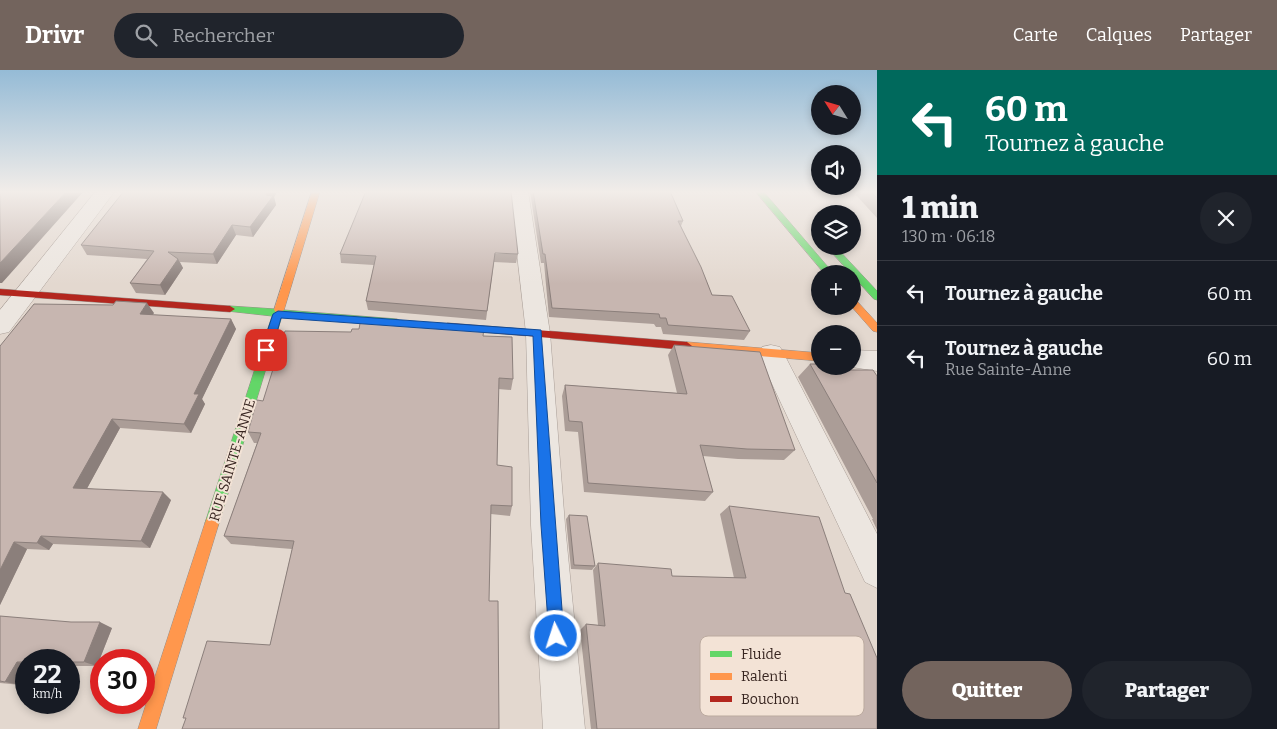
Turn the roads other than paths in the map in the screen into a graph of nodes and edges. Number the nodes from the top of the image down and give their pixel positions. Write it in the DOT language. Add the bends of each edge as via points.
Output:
graph roads {
  1 [pos="82,222"];
  2 [pos="306,222"];
  3 [pos="523,222"];
  4 [pos="785,222"];
  5 [pos="799,238"];
  6 [pos="811,238"];
  7 [pos="838,255"];
  8 [pos="822,265"];
  9 [pos="0,292"];
  10 [pos="24,294"];
  11 [pos="877,297"];
  12 [pos="861,310"];
  13 [pos="278,314"];
  14 [pos="409,323"];
  15 [pos="438,325"];
  16 [pos="0,326"];
  17 [pos="877,329"];
  18 [pos="538,332"];
  19 [pos="771,354"];
  20 [pos="811,356"];
  21 [pos="861,360"];
  22 [pos="877,361"];
  23 [pos="877,570"];
  24 [pos="147,729"];
  25 [pos="564,729"];
  1 -- 10 [label="street"];
  2 -- 13 [label="street, RUE SAINTE-ANNE"];
  3 -- 18 [label="street"];
  4 -- 5 [label="street"];
  5 -- 6 [label="street"];
  5 -- 8 [label="street"];
  7 -- 11 [label="street"];
  9 -- 10 [label="street"];
  10 -- 13 [label="street"];
  10 -- 16 [label="street"];
  12 -- 17 [label="street"];
  13 -- 14 [label="street"];
  13 -- 24 [label="street, RUE SAINTE-ANNE"];
  15 -- 18 [label="street"];
  18 -- 19 [label="street"];
  18 -- 25 [label="street" via="548,525"];
  19 -- 20 [label="street"];
  19 -- 23 [label="street"];
  21 -- 22 [label="street"];
}
